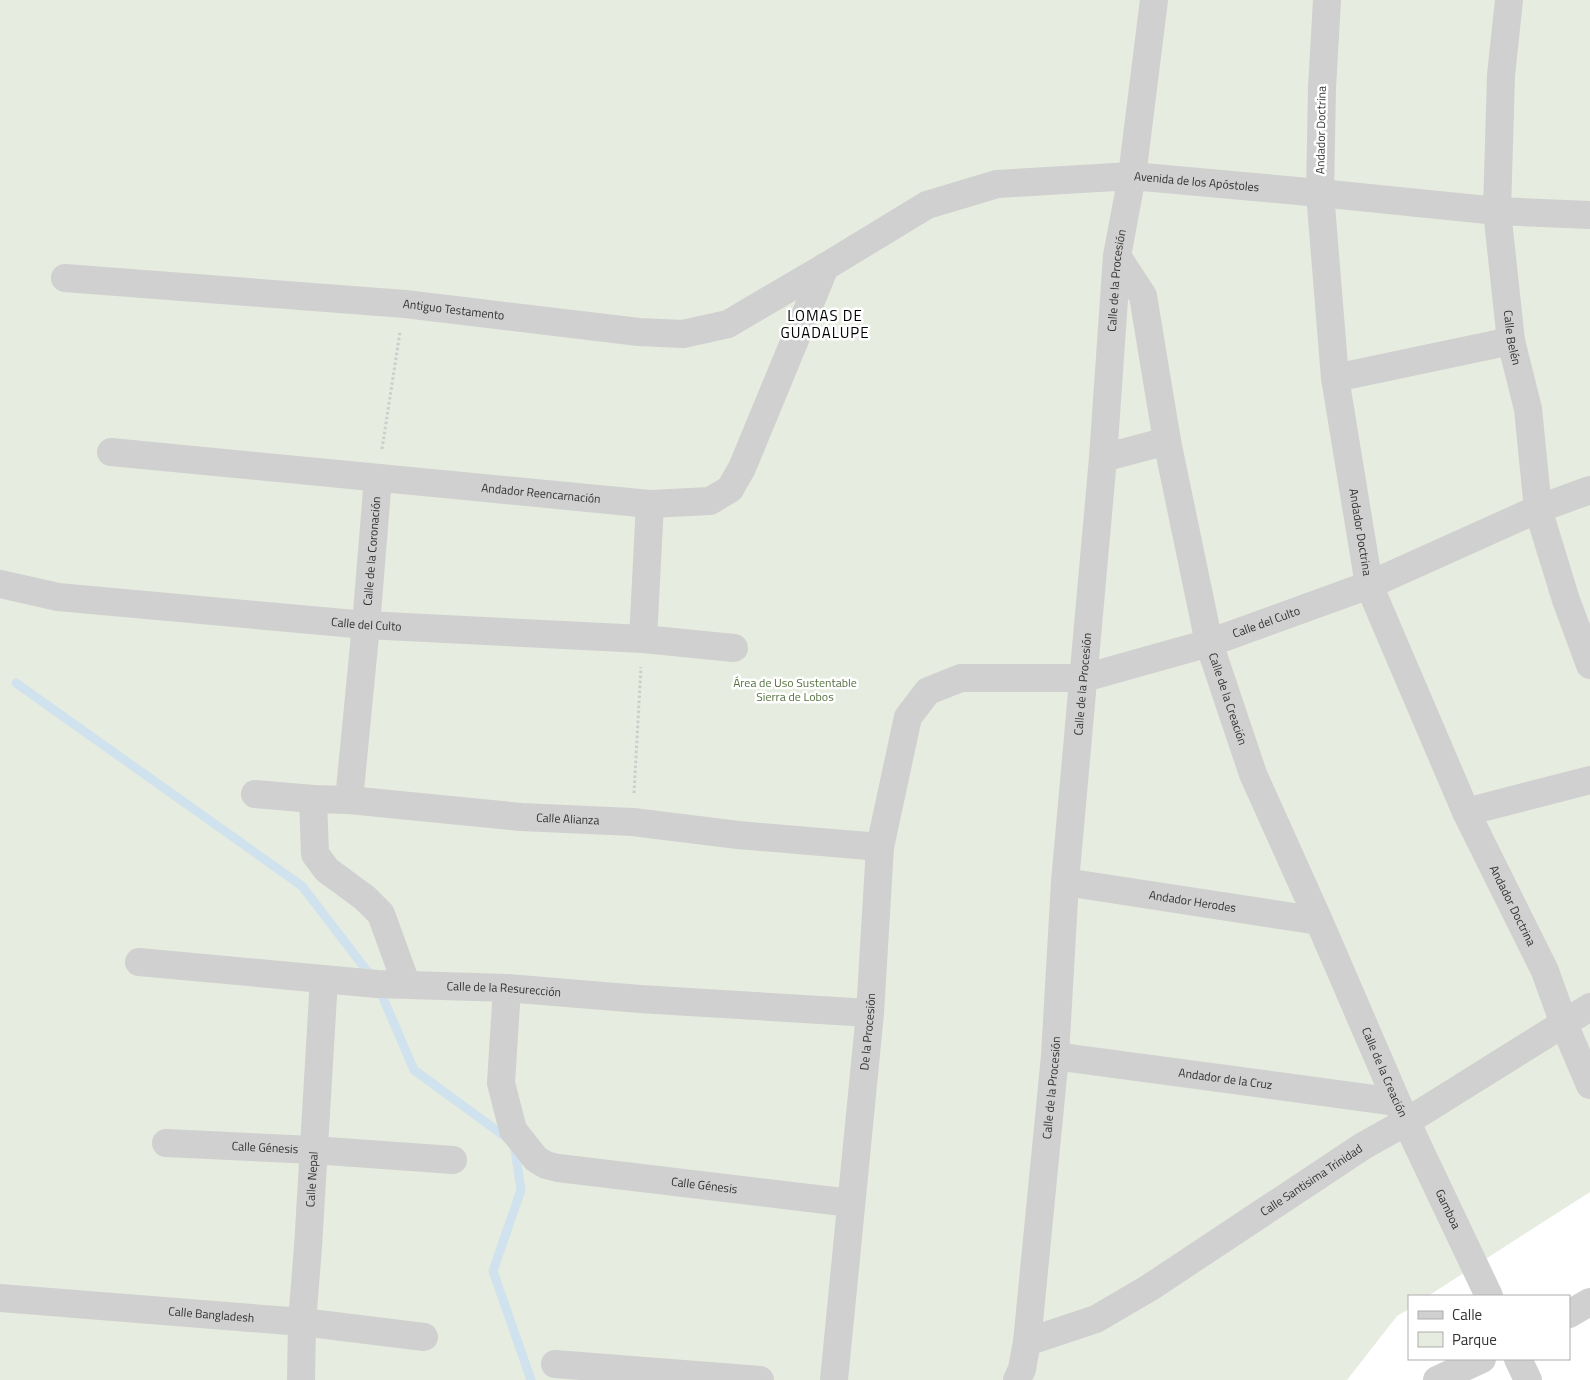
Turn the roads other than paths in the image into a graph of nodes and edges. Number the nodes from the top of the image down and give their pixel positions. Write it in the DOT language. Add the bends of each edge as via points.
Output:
graph roads {
  1 [pos="1154,0"];
  2 [pos="1327,0"];
  3 [pos="1510,0"];
  4 [pos="1132,176"];
  5 [pos="1320,193"];
  6 [pos="1497,211"];
  7 [pos="1590,215"];
  8 [pos="1117,256"];
  9 [pos="825,267"];
  10 [pos="65,278"];
  11 [pos="1511,341"];
  12 [pos="1335,378"];
  13 [pos="1167,441"];
  14 [pos="111,452"];
  15 [pos="1103,458"];
  16 [pos="378,478"];
  17 [pos="1590,490"];
  18 [pos="650,504"];
  19 [pos="1538,509"];
  20 [pos="0,584"];
  21 [pos="1369,584"];
  22 [pos="366,626"];
  23 [pos="642,639"];
  24 [pos="1209,643"];
  25 [pos="734,648"];
  26 [pos="1590,665"];
  27 [pos="1084,678"];
  28 [pos="928,691"];
  29 [pos="1590,780"];
  30 [pos="255,794"];
  31 [pos="313,799"];
  32 [pos="349,800"];
  33 [pos="1466,812"];
  34 [pos="880,847"];
  35 [pos="1065,882"];
  36 [pos="1319,921"];
  37 [pos="139,962"];
  38 [pos="324,979"];
  39 [pos="406,984"];
  40 [pos="507,988"];
  41 [pos="1590,1007"];
  42 [pos="870,1013"];
  43 [pos="1564,1024"];
  44 [pos="1054,1056"];
  45 [pos="1590,1085"];
  46 [pos="1401,1112"];
  47 [pos="166,1143"];
  48 [pos="313,1150"];
  49 [pos="453,1160"];
  50 [pos="851,1203"];
  51 [pos="1489,1295"];
  52 [pos="0,1298"];
  53 [pos="1590,1302"];
  54 [pos="1570,1313"];
  55 [pos="302,1322"];
  56 [pos="424,1337"];
  57 [pos="1027,1342"];
  58 [pos="1480,1360"];
  59 [pos="1518,1360"];
  60 [pos="555,1364"];
  61 [pos="617,1374"];
  62 [pos="1023,1376"];
  63 [pos="301,1380"];
  64 [pos="760,1380"];
  65 [pos="834,1380"];
  66 [pos="1437,1380"];
  67 [pos="1528,1380"];
  1 -- 4 [label="street, Calle de la Procesión"];
  2 -- 5 [label="street, Andador Doctrina"];
  3 -- 6 [label="street, Calle Belén" via="1501,75"];
  4 -- 5 [label="street, Avenida de los Apóstoles"];
  4 -- 8 [label="street, Calle de la Procesión"];
  4 -- 9 [label="street, Avenida de los Apóstoles" via="988,186 926,205"];
  5 -- 6 [label="street, Avenida de los Apóstoles"];
  5 -- 12 [label="street, Andador Doctrina"];
  6 -- 7 [label="street, Avenida de los Apóstoles"];
  6 -- 11 [label="street, Calle Belén"];
  8 -- 13 [label="street, Calle de la Creación" via="1143,296"];
  8 -- 15 [label="street, Calle de la Procesión"];
  9 -- 10 [label="street, Antiguo Testamento" via="728,324 683,334 639,332 405,304"];
  9 -- 18 [label="street, Andador Reencarnación" via="742,468 730,489 710,501"];
  11 -- 12 [label="street"];
  11 -- 19 [label="street, Calle Belén" via="1528,409"];
  12 -- 21 [label="street, Andador Doctrina"];
  13 -- 15 [label="street"];
  13 -- 24 [label="street, Calle de la Creación"];
  14 -- 16 [label="street, Andador Reencarnación"];
  15 -- 27 [label="street, Calle de la Procesión"];
  16 -- 18 [label="street, Andador Reencarnación"];
  16 -- 22 [label="street, Calle de la Coronación"];
  17 -- 19 [label="street, Calle del Culto"];
  18 -- 23 [label="street"];
  19 -- 21 [label="street, Calle del Culto"];
  19 -- 26 [label="street, Calle Belén"];
  20 -- 22 [label="street, Calle del Culto" via="58,597"];
  21 -- 24 [label="street, Calle del Culto"];
  21 -- 33 [label="street, Andador Doctrina"];
  22 -- 23 [label="street, Calle del Culto"];
  22 -- 32 [label="street, Calle de la Coronación"];
  23 -- 25 [label="street, Calle del Culto"];
  24 -- 27 [label="street, Calle del Culto"];
  24 -- 36 [label="street, Calle de la Creación" via="1253,774"];
  27 -- 28 [label="street, Calle del Culto" via="960,678"];
  27 -- 35 [label="street, Calle de la Procesión"];
  28 -- 34 [label="street, De la Procesión" via="908,717"];
  29 -- 33 [label="street"];
  30 -- 31 [label="street, Calle Alianza"];
  31 -- 32 [label="street, Calle Alianza"];
  31 -- 39 [label="street" via="315,854 327,870 381,914"];
  32 -- 34 [label="street, Calle Alianza" via="522,817 633,822"];
  33 -- 43 [label="street, Andador Doctrina" via="1545,971"];
  34 -- 42 [label="street, De la Procesión"];
  35 -- 36 [label="street, Andador Herodes"];
  35 -- 44 [label="street, Calle de la Procesión"];
  36 -- 46 [label="street, Calle de la Creación"];
  37 -- 38 [label="street, Calle de la Resurección"];
  38 -- 39 [label="street, Calle de la Resurección"];
  38 -- 48 [label="street, Calle Nepal"];
  39 -- 40 [label="street, Calle de la Resurección"];
  40 -- 42 [label="street, Calle de la Resurección"];
  40 -- 50 [label="street, Calle Génesis" via="501,1083 513,1130 546,1165"];
  41 -- 43 [label="street, Calle Santisima Trinidad"];
  42 -- 50 [label="street, De la Procesión"];
  43 -- 45 [label="street, Andador Doctrina"];
  43 -- 46 [label="street, Calle Santisima Trinidad"];
  44 -- 46 [label="street, Andador de la Cruz"];
  44 -- 57 [label="street, Calle de la Procesión"];
  46 -- 51 [label="street, Gamboa"];
  46 -- 57 [label="street, Calle Santisima Trinidad" via="1363,1146 1141,1292 1096,1319"];
  47 -- 48 [label="street, Calle Génesis"];
  48 -- 49 [label="street, Calle Génesis"];
  48 -- 55 [label="street, Calle Nepal"];
  50 -- 65 [label="street, De la Procesión"];
  52 -- 55 [label="street, Calle Bangladesh"];
  53 -- 54 [label="street"];
  55 -- 56 [label="street, Calle Bangladesh"];
  55 -- 63 [label="street, Calle Nepal"];
  57 -- 62 [label="street, Calle de la Procesión"];
  58 -- 66 [label="street"];
  59 -- 67 [label="street"];
  60 -- 61 [label="street"];
  61 -- 64 [label="street"];
}
